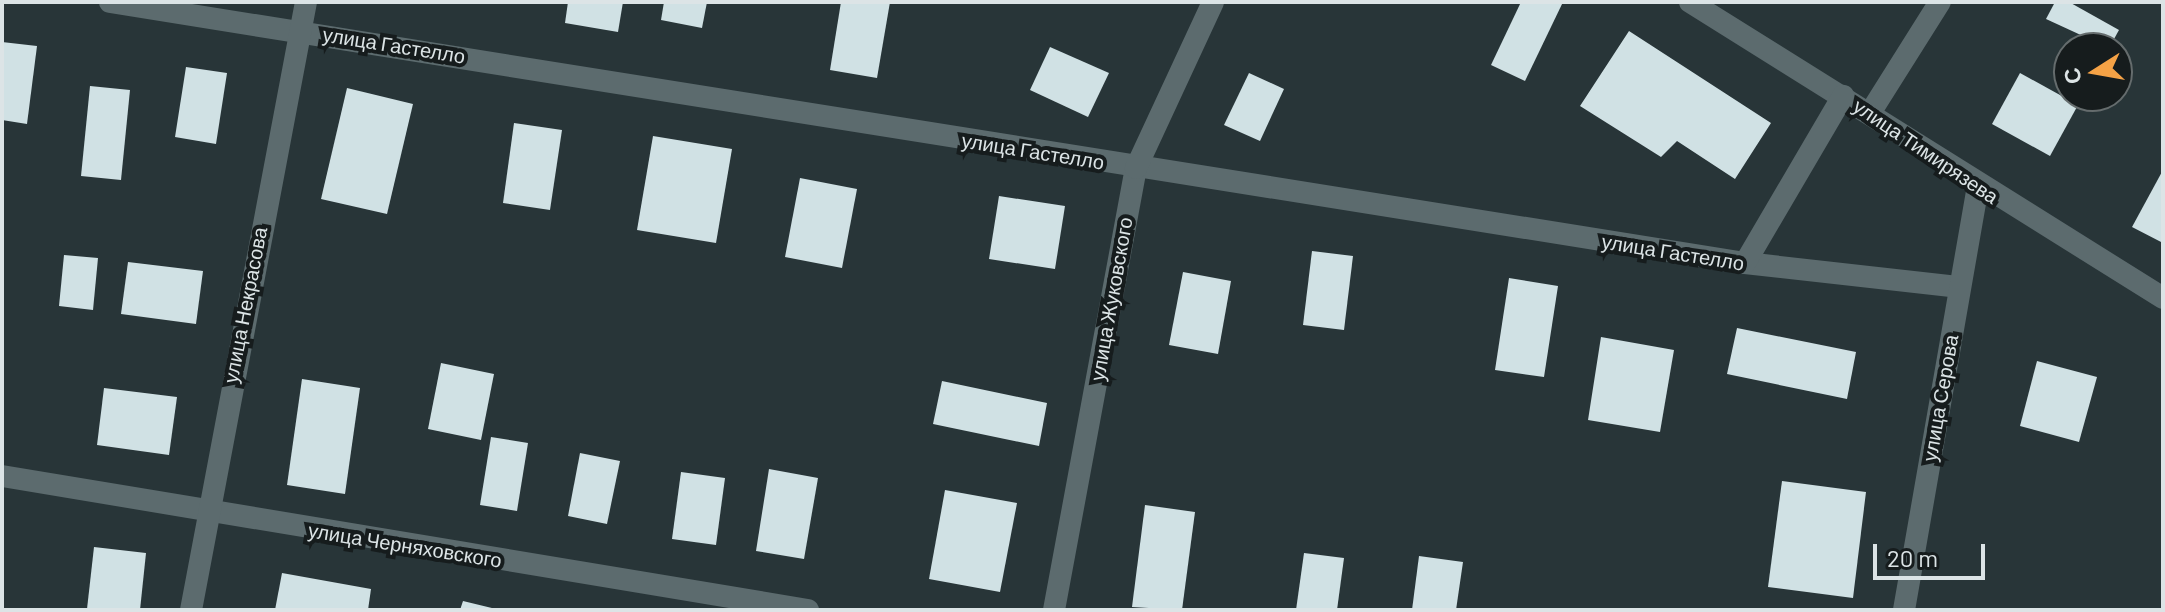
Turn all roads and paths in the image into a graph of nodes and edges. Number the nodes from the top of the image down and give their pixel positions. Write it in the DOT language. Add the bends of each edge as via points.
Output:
graph roads {
  1 [pos="110,2"];
  2 [pos="306,2"];
  3 [pos="1213,2"];
  4 [pos="1690,2"];
  5 [pos="1940,2"];
  6 [pos="300,30"];
  7 [pos="1843,96"];
  8 [pos="1870,113"];
  9 [pos="1136,168"];
  10 [pos="1978,187"];
  11 [pos="1745,263"];
  12 [pos="1958,287"];
  13 [pos="2163,298"];
  14 [pos="2,476"];
  15 [pos="204,512"];
  16 [pos="191,610"];
  17 [pos="808,610"];
  18 [pos="1054,610"];
  19 [pos="1904,610"];
  1 -- 6 [label="street, улица Гастелло"];
  2 -- 6 [label="street, улица Некрасова"];
  3 -- 9 [label="street, улица Жуковского"];
  4 -- 7 [label="street, улица Тимирязева"];
  5 -- 8 [label="street"];
  6 -- 9 [label="street, улица Гастелло"];
  6 -- 15 [label="street, улица Некрасова"];
  7 -- 8 [label="street, улица Тимирязева"];
  7 -- 11 [label="street"];
  8 -- 10 [label="street, улица Тимирязева"];
  9 -- 11 [label="street, улица Гастелло"];
  9 -- 18 [label="street, улица Жуковского"];
  10 -- 12 [label="street, улица Серова"];
  10 -- 13 [label="street, улица Тимирязева"];
  11 -- 12 [label="street, улица Гастелло"];
  12 -- 19 [label="street, улица Серова"];
  14 -- 15 [label="street, улица Черняховского"];
  15 -- 16 [label="street, улица Некрасова"];
  15 -- 17 [label="street, улица Черняховского"];
}
